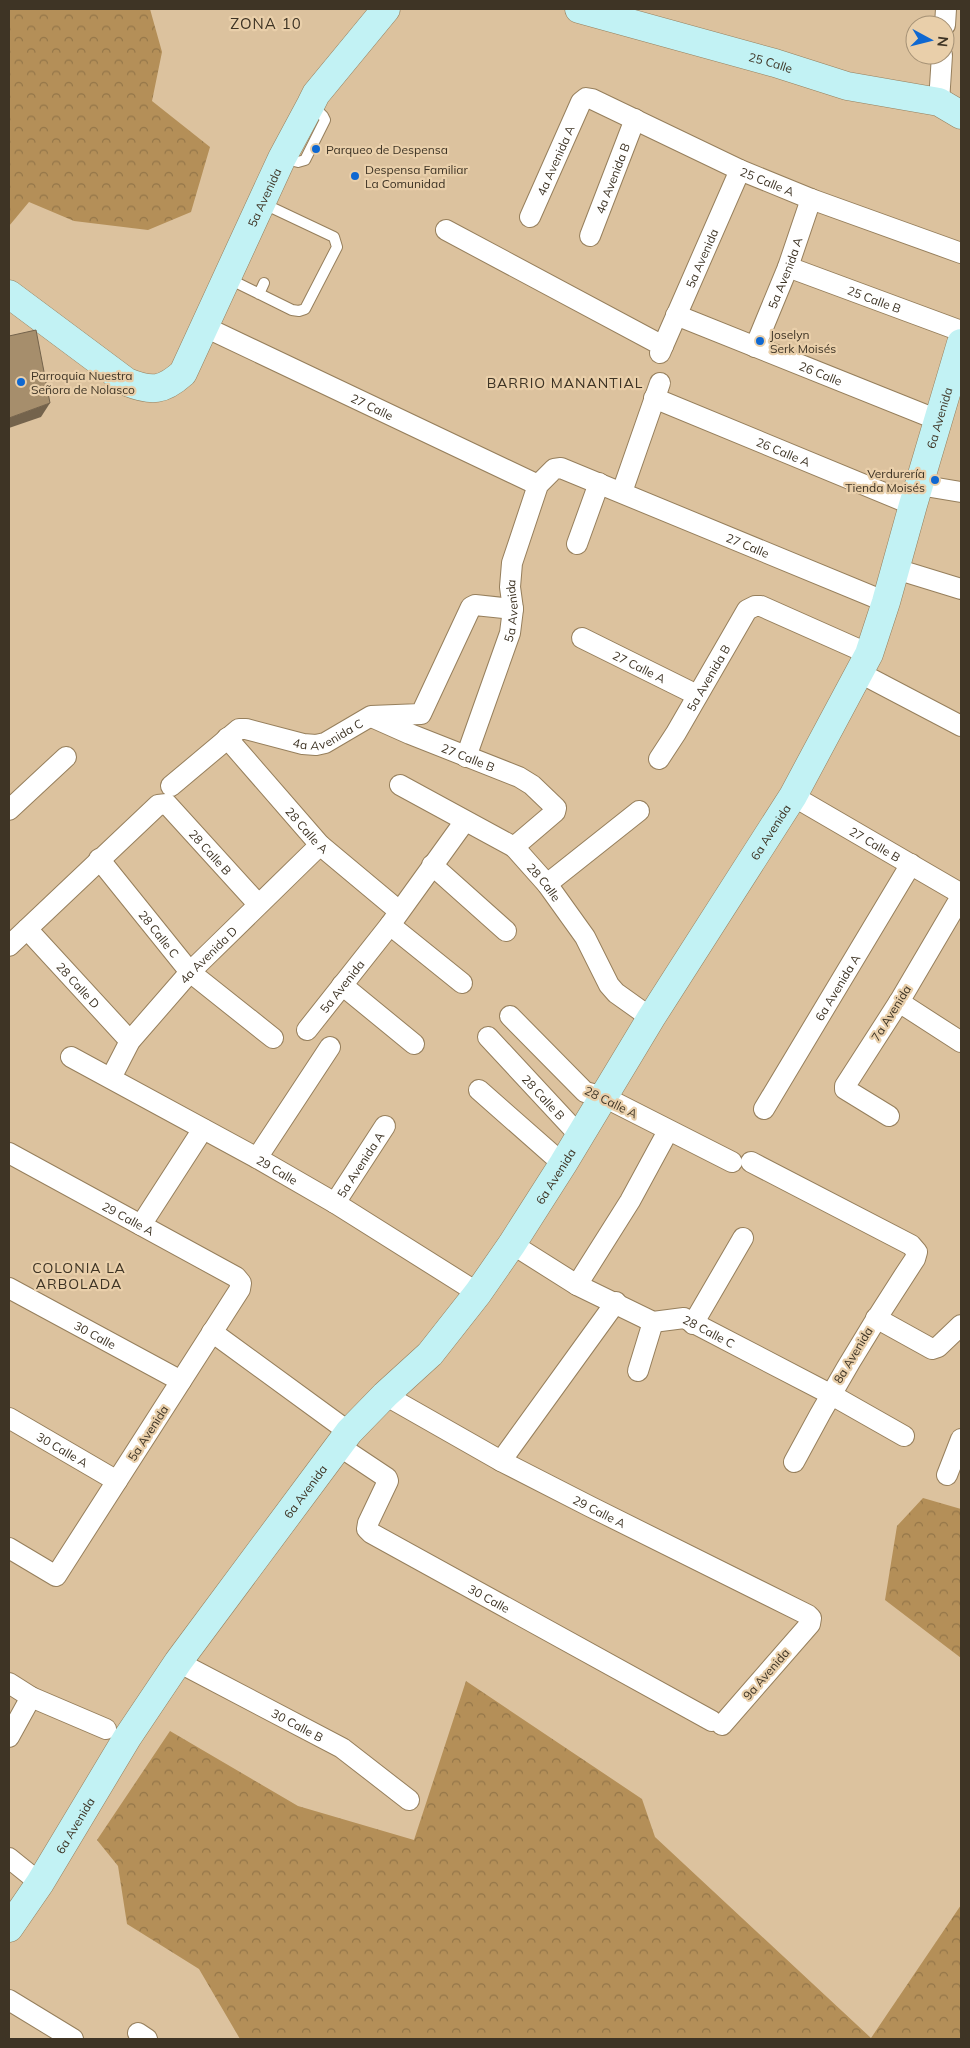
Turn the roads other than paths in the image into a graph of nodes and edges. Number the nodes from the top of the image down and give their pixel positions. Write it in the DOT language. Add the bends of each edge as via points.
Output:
graph roads {
  1 [pos="386,9"];
  2 [pos="579,9"];
  3 [pos="943,65"];
  4 [pos="581,102"];
  5 [pos="950,109"];
  6 [pos="635,119"];
  7 [pos="740,170"];
  8 [pos="811,199"];
  9 [pos="262,202"];
  10 [pos="530,217"];
  11 [pos="446,230"];
  12 [pos="590,236"];
  13 [pos="961,253"];
  14 [pos="788,267"];
  15 [pos="228,278"];
  16 [pos="264,283"];
  17 [pos="9,294"];
  18 [pos="259,294"];
  19 [pos="676,316"];
  20 [pos="206,327"];
  21 [pos="961,331"];
  22 [pos="961,343"];
  23 [pos="755,347"];
  24 [pos="938,420"];
  25 [pos="554,469"];
  26 [pos="599,483"];
  27 [pos="538,485"];
  28 [pos="622,492"];
  29 [pos="961,492"];
  30 [pos="916,495"];
  31 [pos="577,544"];
  32 [pos="896,569"];
  33 [pos="961,589"];
  34 [pos="886,602"];
  35 [pos="513,609"];
  36 [pos="582,638"];
  37 [pos="864,664"];
  38 [pos="697,696"];
  39 [pos="371,716"];
  40 [pos="961,726"];
  41 [pos="227,738"];
  42 [pos="66,757"];
  43 [pos="466,757"];
  44 [pos="659,759"];
  45 [pos="400,785"];
  46 [pos="171,786"];
  47 [pos="793,796"];
  48 [pos="9,810"];
  49 [pos="639,811"];
  50 [pos="465,821"];
  51 [pos="320,845"];
  52 [pos="514,847"];
  53 [pos="99,860"];
  54 [pos="911,864"];
  55 [pos="432,865"];
  56 [pos="547,884"];
  57 [pos="958,892"];
  58 [pos="258,904"];
  59 [pos="395,918"];
  60 [pos="27,929"];
  61 [pos="506,931"];
  62 [pos="9,946"];
  63 [pos="190,972"];
  64 [pos="462,983"];
  65 [pos="342,985"];
  66 [pos="898,1002"];
  67 [pos="510,1016"];
  68 [pos="651,1018"];
  69 [pos="307,1030"];
  70 [pos="488,1037"];
  71 [pos="273,1038"];
  72 [pos="130,1041"];
  73 [pos="961,1042"];
  74 [pos="414,1044"];
  75 [pos="330,1047"];
  76 [pos="71,1057"];
  77 [pos="111,1078"];
  78 [pos="479,1090"];
  79 [pos="604,1097"];
  80 [pos="764,1109"];
  81 [pos="889,1116"];
  82 [pos="385,1126"];
  83 [pos="203,1129"];
  84 [pos="668,1131"];
  85 [pos="580,1136"];
  86 [pos="9,1153"];
  87 [pos="257,1158"];
  88 [pos="563,1164"];
  89 [pos="334,1203"];
  90 [pos="141,1224"];
  91 [pos="743,1238"];
  92 [pos="512,1244"];
  93 [pos="917,1252"];
  94 [pos="577,1285"];
  95 [pos="9,1288"];
  96 [pos="240,1289"];
  97 [pos="478,1293"];
  98 [pos="616,1302"];
  99 [pos="876,1318"];
  100 [pos="653,1322"];
  101 [pos="694,1324"];
  102 [pos="961,1325"];
  103 [pos="212,1332"];
  104 [pos="638,1371"];
  105 [pos="181,1381"];
  106 [pos="830,1394"];
  107 [pos="385,1395"];
  108 [pos="9,1418"];
  109 [pos="904,1436"];
  110 [pos="961,1438"];
  111 [pos="344,1439"];
  112 [pos="501,1461"];
  113 [pos="794,1462"];
  114 [pos="947,1475"];
  115 [pos="117,1481"];
  116 [pos="9,1548"];
  117 [pos="810,1624"];
  118 [pos="178,1662"];
  119 [pos="9,1683"];
  120 [pos="31,1697"];
  121 [pos="717,1723"];
  122 [pos="106,1729"];
  123 [pos="9,1736"];
  124 [pos="409,1800"];
  125 [pos="9,1858"];
  126 [pos="40,1884"];
  127 [pos="9,1928"];
  128 [pos="9,2000"];
  129 [pos="73,2039"];
  1 -- 9 [label="street, 5a Avenida" via="310,104"];
  2 -- 5 [label="street, 25 Calle" via="847,86"];
  3 -- 5 [label="street"];
  4 -- 6 [label="street, 25 Calle A" via="586,98 592,99"];
  4 -- 10 [label="street, 4a Avenida A"];
  6 -- 7 [label="street, 25 Calle A"];
  6 -- 12 [label="street, 4a Avenida B"];
  7 -- 8 [label="street, 25 Calle A"];
  7 -- 19 [label="street, 5a Avenida"];
  8 -- 13 [label="street, 25 Calle A"];
  8 -- 14 [label="street, 5a Avenida A"];
  9 -- 15 [label="street, 5a Avenida"];
  9 -- 18 [label="lane" via="293,222 334,237 337,247 304,309 292,310"];
  11 -- 19 [label="street, 5a Avenida" via="661,349"];
  14 -- 21 [label="street, 25 Calle B"];
  14 -- 23 [label="street, 5a Avenida A"];
  15 -- 18 [label="lane"];
  15 -- 20 [label="street, 5a Avenida"];
  16 -- 18 [label="lane"];
  17 -- 20 [label="street, 5a Avenida" via="127,382 140,387 156,388 171,384 183,373"];
  19 -- 23 [label="street, 26 Calle"];
  20 -- 27 [label="street, 27 Calle"];
  22 -- 24 [label="street, 6a Avenida"];
  23 -- 24 [label="street, 26 Calle"];
  24 -- 30 [label="street, 6a Avenida"];
  25 -- 26 [label="street, 27 Calle" via="561,468"];
  25 -- 27 [label="street, 5a Avenida"];
  26 -- 28 [label="street, 27 Calle"];
  26 -- 31 [label="street"];
  27 -- 35 [label="street, 5a Avenida" via="512,563 510,587"];
  28 -- 30 [label="street, 26 Calle A" via="657,390"];
  28 -- 34 [label="street, 27 Calle"];
  29 -- 30 [label="street"];
  30 -- 32 [label="street, 6a Avenida"];
  32 -- 33 [label="street"];
  32 -- 34 [label="street, 6a Avenida"];
  34 -- 37 [label="street, 6a Avenida"];
  35 -- 39 [label="street, 4a Avenida C" via="475,605 468,610 421,714"];
  35 -- 43 [label="street, 5a Avenida" via="510,633"];
  36 -- 38 [label="street, 27 Calle A"];
  37 -- 38 [label="street, 5a Avenida B" via="761,606 755,606 747,610"];
  37 -- 40 [label="street"];
  37 -- 47 [label="street, 6a Avenida"];
  38 -- 44 [label="street, 5a Avenida B"];
  39 -- 41 [label="street, 4a Avenida C" via="316,745 246,729 239,729"];
  39 -- 43 [label="street, 27 Calle B"];
  41 -- 46 [label="street, 4a Avenida C"];
  41 -- 51 [label="street, 28 Calle A"];
  42 -- 48 [label="street"];
  43 -- 52 [label="street, 27 Calle B" via="526,781 556,808"];
  45 -- 50 [label="street, 28 Calle"];
  47 -- 54 [label="street, 27 Calle B"];
  47 -- 68 [label="street, 6a Avenida"];
  49 -- 56 [label="street"];
  50 -- 52 [label="street, 28 Calle"];
  50 -- 55 [label="street, 5a Avenida"];
  51 -- 58 [label="street, 4a Avenida D"];
  51 -- 59 [label="street, 28 Calle A"];
  52 -- 56 [label="street, 28 Calle"];
  53 -- 58 [label="street, 28 Calle B" via="158,806 167,804"];
  53 -- 60 [label="street"];
  53 -- 63 [label="street, 28 Calle C"];
  54 -- 57 [label="street, 27 Calle B"];
  54 -- 80 [label="street, 6a Avenida A"];
  55 -- 59 [label="street, 5a Avenida"];
  55 -- 61 [label="street"];
  56 -- 68 [label="street, 28 Calle" via="585,937 609,985"];
  57 -- 66 [label="street, 7a Avenida" via="959,900"];
  58 -- 63 [label="street, 4a Avenida D"];
  59 -- 64 [label="street"];
  59 -- 65 [label="street, 5a Avenida"];
  60 -- 62 [label="street"];
  60 -- 72 [label="street, 28 Calle D"];
  63 -- 71 [label="street, 28 Calle C"];
  63 -- 72 [label="street, 4a Avenida D"];
  65 -- 69 [label="street, 5a Avenida"];
  65 -- 74 [label="street"];
  66 -- 73 [label="street"];
  66 -- 81 [label="street, 7a Avenida" via="845,1086"];
  67 -- 79 [label="street, 28 Calle A" via="585,1092"];
  68 -- 79 [label="street, 6a Avenida"];
  70 -- 85 [label="street, 28 Calle B"];
  72 -- 77 [label="street, 4a Avenida D"];
  75 -- 87 [label="street"];
  76 -- 77 [label="street, 29 Calle"];
  77 -- 83 [label="street, 29 Calle"];
  78 -- 88 [label="street"];
  79 -- 84 [label="street, 28 Calle A"];
  79 -- 85 [label="street, 6a Avenida"];
  82 -- 89 [label="street, 5a Avenida A"];
  83 -- 87 [label="street, 29 Calle"];
  83 -- 90 [label="street"];
  84 -- 93 [label="street, 28 Calle A" via="742,1162 911,1245"];
  84 -- 94 [label="street" via="630,1201"];
  85 -- 88 [label="street, 6a Avenida"];
  86 -- 90 [label="street, 29 Calle A"];
  87 -- 89 [label="street, 29 Calle"];
  88 -- 92 [label="street, 6a Avenida"];
  89 -- 97 [label="street, 29 Calle"];
  90 -- 96 [label="street, 29 Calle A" via="236,1277 241,1283"];
  91 -- 101 [label="street"];
  92 -- 94 [label="street"];
  92 -- 97 [label="street, 6a Avenida"];
  93 -- 99 [label="street, 8a Avenida"];
  94 -- 98 [label="street"];
  95 -- 105 [label="street, 30 Calle"];
  96 -- 103 [label="street, 5a Avenida"];
  97 -- 107 [label="street, 6a Avenida" via="430,1354"];
  98 -- 100 [label="street"];
  98 -- 112 [label="street"];
  99 -- 102 [label="street" via="932,1349"];
  99 -- 106 [label="street, 8a Avenida"];
  100 -- 101 [label="street, 28 Calle C" via="680,1317"];
  100 -- 104 [label="street"];
  101 -- 106 [label="street, 28 Calle C"];
  103 -- 105 [label="street, 5a Avenida"];
  103 -- 111 [label="street, 30 Calle"];
  105 -- 115 [label="street, 5a Avenida"];
  106 -- 109 [label="street, 28 Calle C"];
  106 -- 113 [label="street, 8a Avenida"];
  107 -- 111 [label="street, 6a Avenida"];
  107 -- 112 [label="street, 29 Calle A"];
  108 -- 115 [label="street, 30 Calle A"];
  110 -- 114 [label="street"];
  111 -- 118 [label="street, 6a Avenida"];
  111 -- 121 [label="street, 30 Calle" via="388,1481 368,1523 371,1533"];
  112 -- 117 [label="street, 29 Calle A" via="808,1615"];
  115 -- 116 [label="street, 5a Avenida" via="56,1576"];
  117 -- 121 [label="street, 9a Avenida"];
  118 -- 124 [label="street, 30 Calle B" via="342,1748"];
  118 -- 126 [label="street, 6a Avenida" via="127,1738"];
  119 -- 120 [label="street"];
  120 -- 122 [label="street"];
  120 -- 123 [label="street"];
  125 -- 126 [label="street"];
  126 -- 127 [label="street, 6a Avenida"];
  128 -- 129 [label="street"];
}
